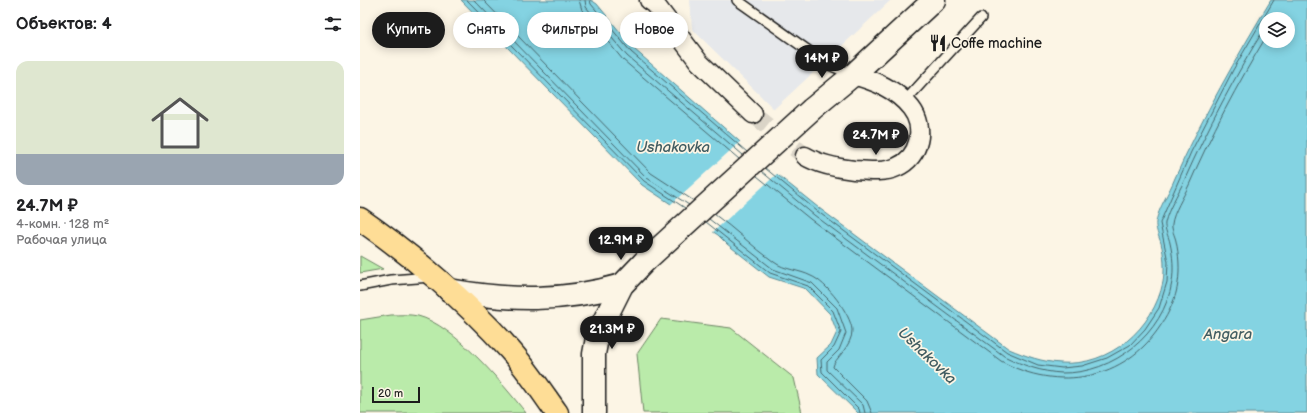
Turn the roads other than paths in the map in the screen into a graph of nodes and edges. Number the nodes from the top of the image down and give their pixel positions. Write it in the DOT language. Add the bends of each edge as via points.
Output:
graph roads {
  1 [pos="737,0"];
  2 [pos="934,0"];
  3 [pos="654,1"];
  4 [pos="981,18"];
  5 [pos="853,75"];
  6 [pos="905,101"];
  7 [pos="753,114"];
  8 [pos="805,156"];
  9 [pos="360,220"];
  10 [pos="432,276"];
  11 [pos="622,285"];
  12 [pos="360,286"];
  13 [pos="449,290"];
  14 [pos="557,413"];
  15 [pos="594,413"];
  1 -- 5 [label="lane" via="827,64"];
  2 -- 5 [label="main road"];
  3 -- 7 [label="street" via="699,62"];
  4 -- 6 [label="lane"];
  5 -- 6 [label="street" via="875,81"];
  5 -- 11 [label="main road, bridge" via="812,109"];
  6 -- 8 [label="street" via="918,123 918,144 913,154 896,168 875,171 843,169"];
  9 -- 10 [label="main road"];
  10 -- 12 [label="lane"];
  10 -- 13 [label="main road"];
  11 -- 13 [label="main road" via="591,293 543,299 488,297"];
  11 -- 15 [label="main road" via="598,333 594,354"];
  13 -- 14 [label="main road" via="510,351"];
}
